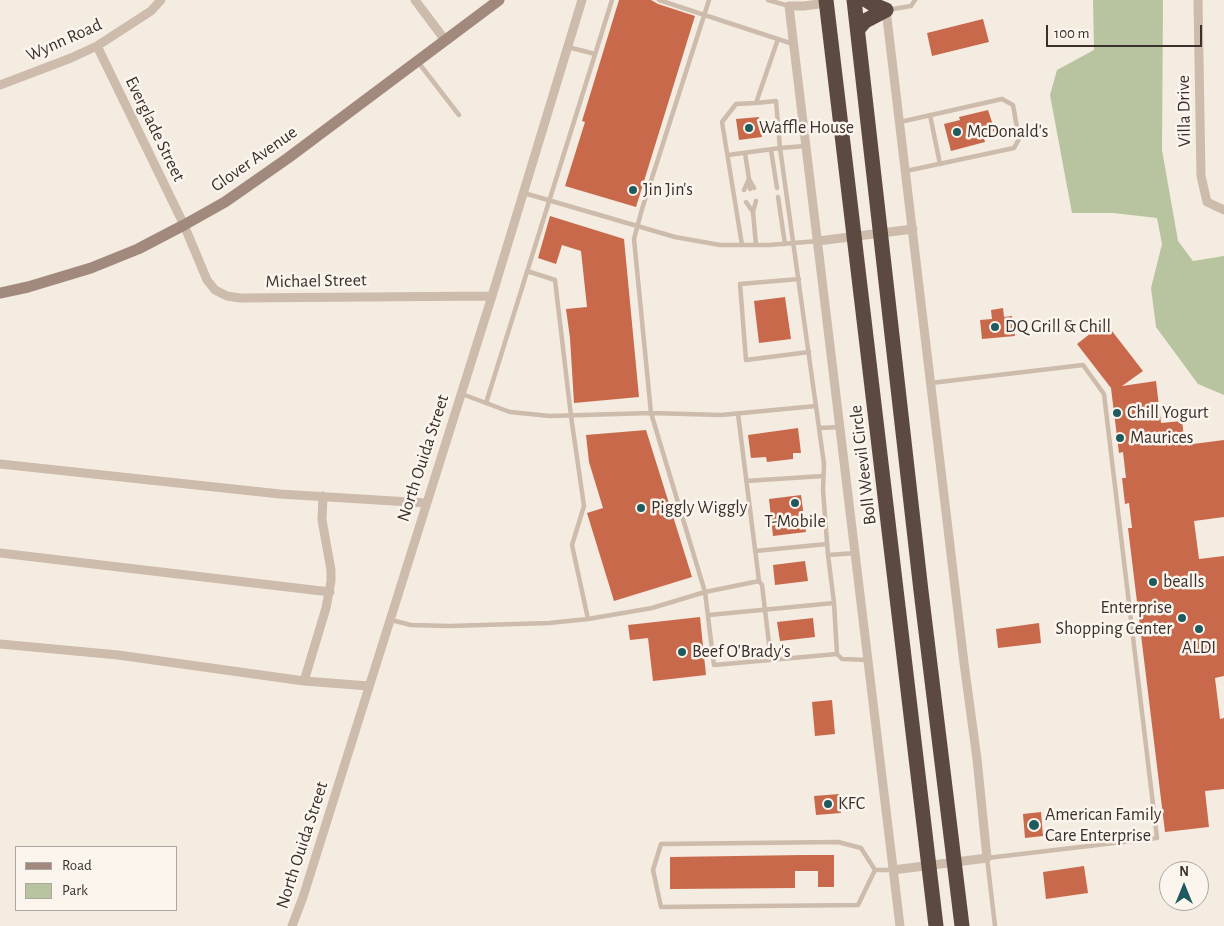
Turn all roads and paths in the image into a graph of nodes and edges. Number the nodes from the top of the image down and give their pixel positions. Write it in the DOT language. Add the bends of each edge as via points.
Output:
graph roads {
  1 [pos="162,0"];
  2 [pos="415,0"];
  3 [pos="500,0"];
  4 [pos="582,0"];
  5 [pos="612,0"];
  6 [pos="658,0"];
  7 [pos="709,0"];
  8 [pos="768,0"];
  9 [pos="854,0"];
  10 [pos="866,0"];
  11 [pos="915,0"];
  12 [pos="1198,0"];
  13 [pos="826,1"];
  14 [pos="789,6"];
  15 [pos="886,10"];
  16 [pos="704,14"];
  17 [pos="858,29"];
  18 [pos="778,39"];
  19 [pos="445,40"];
  20 [pos="794,44"];
  21 [pos="97,46"];
  22 [pos="568,47"];
  23 [pos="595,54"];
  24 [pos="417,61"];
  25 [pos="0,85"];
  26 [pos="756,103"];
  27 [pos="459,115"];
  28 [pos="930,115"];
  29 [pos="900,122"];
  30 [pos="806,146"];
  31 [pos="780,148"];
  32 [pos="771,150"];
  33 [pos="745,153"];
  34 [pos="728,155"];
  35 [pos="940,164"];
  36 [pos="906,171"];
  37 [pos="749,179"];
  38 [pos="777,188"];
  39 [pos="523,193"];
  40 [pos="778,197"];
  41 [pos="549,201"];
  42 [pos="1224,210"];
  43 [pos="753,212"];
  44 [pos="184,226"];
  45 [pos="637,226"];
  46 [pos="913,229"];
  47 [pos="880,234"];
  48 [pos="854,237"];
  49 [pos="818,241"];
  50 [pos="794,243"];
  51 [pos="785,244"];
  52 [pos="742,245"];
  53 [pos="756,245"];
  54 [pos="527,272"];
  55 [pos="799,279"];
  56 [pos="0,293"];
  57 [pos="492,296"];
  58 [pos="809,352"];
  59 [pos="931,383"];
  60 [pos="461,393"];
  61 [pos="486,403"];
  62 [pos="816,406"];
  63 [pos="651,413"];
  64 [pos="738,414"];
  65 [pos="571,416"];
  66 [pos="841,427"];
  67 [pos="819,428"];
  68 [pos="0,464"];
  69 [pos="823,476"];
  70 [pos="746,481"];
  71 [pos="323,496"];
  72 [pos="426,503"];
  73 [pos="827,544"];
  74 [pos="755,551"];
  75 [pos="0,553"];
  76 [pos="856,554"];
  77 [pos="828,555"];
  78 [pos="758,581"];
  79 [pos="330,592"];
  80 [pos="705,592"];
  81 [pos="834,603"];
  82 [pos="766,610"];
  83 [pos="709,615"];
  84 [pos="588,619"];
  85 [pos="389,620"];
  86 [pos="0,644"];
  87 [pos="837,654"];
  88 [pos="771,660"];
  89 [pos="868,660"];
  90 [pos="304,681"];
  91 [pos="369,686"];
  92 [pos="987,858"];
  93 [pos="954,862"];
  94 [pos="929,865"];
  95 [pos="875,870"];
  96 [pos="893,870"];
  97 [pos="292,926"];
  98 [pos="900,926"];
  99 [pos="936,926"];
  100 [pos="962,926"];
  101 [pos="995,926"];
  1 -- 21 [label="street, Wynn Road" via="151,11"];
  2 -- 19 [label="street"];
  3 -- 19 [label="main road, Glover Avenue"];
  4 -- 22 [label="street, North Ouida Street"];
  5 -- 23 [label="lane"];
  6 -- 16 [label="lane"];
  7 -- 16 [label="lane"];
  8 -- 14 [label="lane"];
  9 -- 17 [label="highway"];
  10 -- 15 [label="highway"];
  11 -- 15 [label="lane" via="911,6"];
  12 -- 42 [label="street, Villa Drive" via="1201,176 1207,202"];
  13 -- 14 [label="street"];
  13 -- 48 [label="highway, Boll Weevil Circle"];
  14 -- 20 [label="street"];
  15 -- 17 [label="highway" via="865,21"];
  15 -- 29 [label="street"];
  16 -- 18 [label="lane"];
  16 -- 45 [label="lane"];
  17 -- 47 [label="highway"];
  18 -- 20 [label="lane"];
  18 -- 26 [label="lane"];
  19 -- 24 [label="main road, Glover Avenue"];
  20 -- 30 [label="street"];
  21 -- 25 [label="street, Wynn Road"];
  21 -- 44 [label="street, Everglade Street"];
  22 -- 23 [label="lane"];
  22 -- 39 [label="street, North Ouida Street"];
  23 -- 41 [label="lane"];
  24 -- 27 [label="lane"];
  24 -- 44 [label="main road, Glover Avenue" via="231,198"];
  26 -- 31 [label="lane" via="776,102"];
  26 -- 34 [label="lane" via="736,104 722,122"];
  28 -- 29 [label="lane"];
  28 -- 35 [label="lane"];
  28 -- 35 [label="lane" via="1002,99 1013,106 1015,114 1019,139 1014,148"];
  29 -- 36 [label="street"];
  30 -- 31 [label="lane"];
  30 -- 49 [label="street"];
  31 -- 32 [label="lane"];
  31 -- 50 [label="lane"];
  32 -- 33 [label="lane"];
  32 -- 38 [label="lane"];
  33 -- 34 [label="lane"];
  33 -- 37 [label="lane"];
  34 -- 52 [label="lane"];
  35 -- 36 [label="lane"];
  36 -- 46 [label="street"];
  37 -- 37 [label="lane" via="749,189"];
  39 -- 41 [label="lane"];
  39 -- 57 [label="street, North Ouida Street"];
  40 -- 51 [label="lane"];
  41 -- 45 [label="lane"];
  41 -- 54 [label="lane"];
  43 -- 43 [label="lane" via="751,201"];
  43 -- 53 [label="lane"];
  44 -- 56 [label="main road, Glover Avenue" via="91,268 28,288"];
  44 -- 57 [label="street, Michael Street" via="206,280 227,296"];
  45 -- 52 [label="lane" via="675,237 720,245"];
  45 -- 63 [label="lane" via="634,239"];
  46 -- 47 [label="street"];
  46 -- 59 [label="street"];
  47 -- 48 [label="street"];
  47 -- 93 [label="highway"];
  48 -- 49 [label="street"];
  48 -- 94 [label="highway, Boll Weevil Circle"];
  49 -- 50 [label="lane"];
  49 -- 66 [label="street"];
  50 -- 51 [label="lane"];
  50 -- 55 [label="lane"];
  51 -- 53 [label="lane"];
  52 -- 53 [label="lane"];
  54 -- 61 [label="lane"];
  54 -- 65 [label="lane" via="555,280"];
  55 -- 58 [label="lane"];
  55 -- 58 [label="lane" via="740,284 746,360"];
  57 -- 60 [label="street, North Ouida Street"];
  58 -- 62 [label="lane"];
  59 -- 92 [label="street"];
  59 -- 92 [label="lane" via="1083,365 1104,394 1155,818 1157,838"];
  60 -- 61 [label="lane"];
  60 -- 72 [label="street, North Ouida Street"];
  61 -- 65 [label="lane" via="510,412"];
  62 -- 64 [label="lane"];
  62 -- 67 [label="lane"];
  63 -- 64 [label="lane"];
  63 -- 65 [label="lane"];
  63 -- 80 [label="lane"];
  64 -- 70 [label="lane"];
  65 -- 84 [label="lane" via="584,506 572,545"];
  66 -- 67 [label="lane"];
  66 -- 76 [label="street"];
  67 -- 69 [label="lane"];
  68 -- 71 [label="street"];
  69 -- 70 [label="lane"];
  69 -- 73 [label="lane"];
  70 -- 74 [label="lane"];
  71 -- 72 [label="street"];
  71 -- 79 [label="street" via="322,520 331,570"];
  72 -- 85 [label="street, North Ouida Street"];
  73 -- 74 [label="lane"];
  73 -- 77 [label="lane"];
  74 -- 78 [label="lane"];
  75 -- 79 [label="street"];
  76 -- 77 [label="lane"];
  76 -- 89 [label="street"];
  77 -- 81 [label="lane"];
  78 -- 80 [label="lane"];
  78 -- 82 [label="lane" via="762,585"];
  79 -- 90 [label="street"];
  80 -- 83 [label="lane"];
  80 -- 84 [label="lane" via="652,608"];
  81 -- 82 [label="lane"];
  81 -- 87 [label="lane"];
  82 -- 83 [label="lane"];
  82 -- 88 [label="lane"];
  83 -- 88 [label="lane" via="714,665"];
  84 -- 85 [label="lane" via="449,626 411,625"];
  85 -- 91 [label="street, North Ouida Street"];
  86 -- 90 [label="street" via="118,655"];
  87 -- 88 [label="lane"];
  87 -- 89 [label="lane" via="842,659"];
  89 -- 96 [label="street"];
  90 -- 91 [label="street"];
  91 -- 97 [label="street, North Ouida Street"];
  92 -- 93 [label="street"];
  92 -- 101 [label="lane"];
  93 -- 94 [label="street"];
  93 -- 100 [label="highway"];
  94 -- 96 [label="street"];
  94 -- 99 [label="highway, Boll Weevil Circle"];
  95 -- 95 [label="lane" via="861,848 838,842 661,844 653,870 661,907 858,906"];
  95 -- 96 [label="lane"];
  96 -- 98 [label="street"];
}
